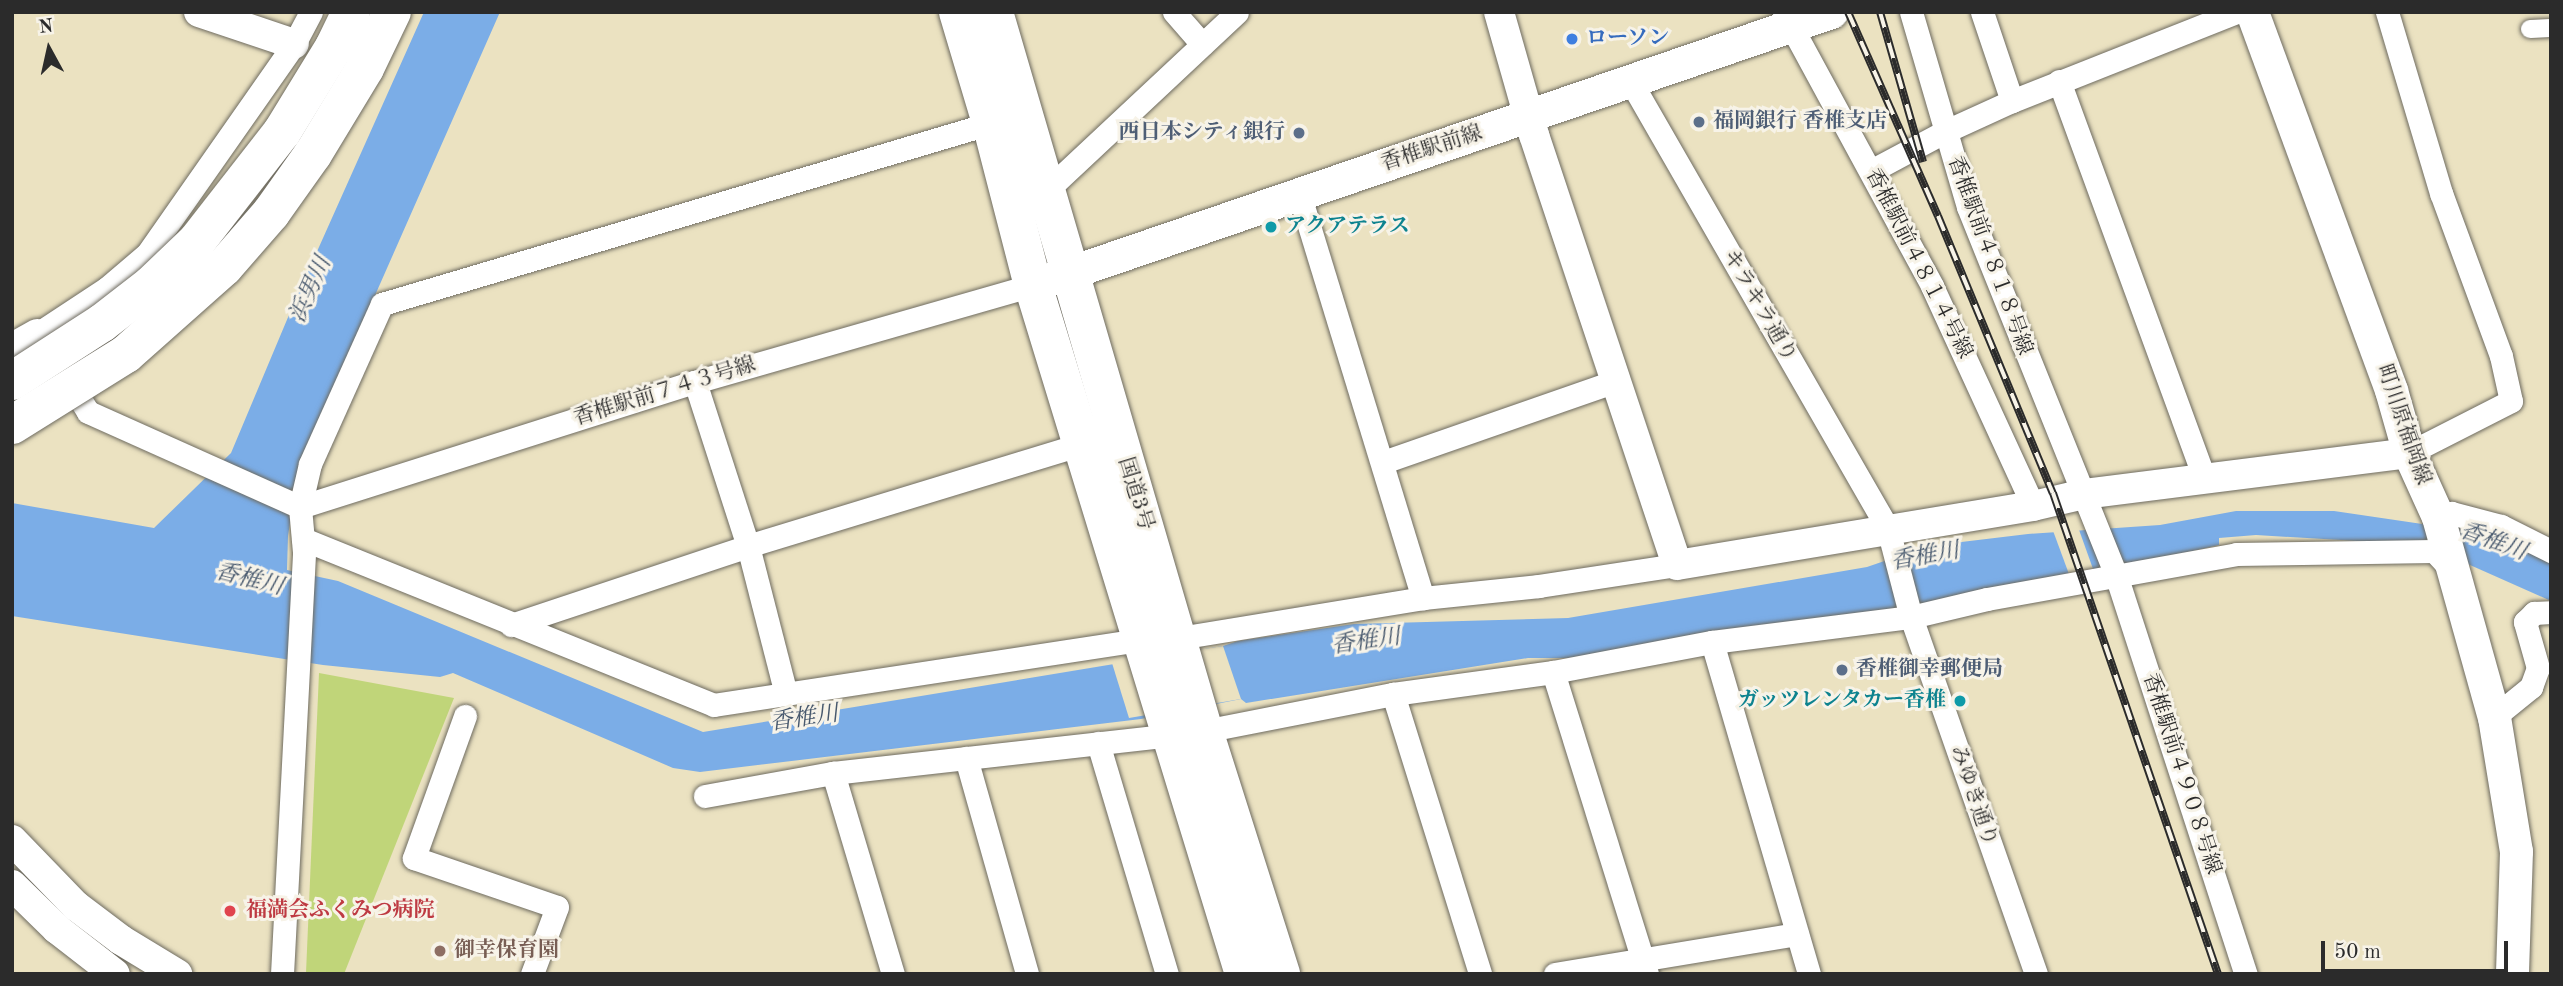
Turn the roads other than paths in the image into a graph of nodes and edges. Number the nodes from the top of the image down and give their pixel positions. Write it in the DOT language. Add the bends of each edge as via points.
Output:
graph roads {
  1 [pos="199,12"];
  2 [pos="311,12"];
  3 [pos="351,12"];
  4 [pos="392,12"];
  5 [pos="958,12"];
  6 [pos="994,12"];
  7 [pos="1174,12"];
  8 [pos="1237,12"];
  9 [pos="1499,12"];
  10 [pos="1831,12"];
  11 [pos="1911,12"];
  12 [pos="1982,12"];
  13 [pos="2238,12"];
  14 [pos="2252,12"];
  15 [pos="2387,12"];
  16 [pos="1787,20"];
  17 [pos="2551,28"];
  18 [pos="2530,29"];
  19 [pos="295,44"];
  20 [pos="1202,44"];
  21 [pos="2059,81"];
  22 [pos="1631,82"];
  23 [pos="2012,101"];
  24 [pos="1529,118"];
  25 [pos="991,123"];
  26 [pos="1944,132"];
  27 [pos="1871,171"];
  28 [pos="1047,190"];
  29 [pos="1299,193"];
  30 [pos="1069,273"];
  31 [pos="1033,285"];
  32 [pos="25,341"];
  33 [pos="12,381"];
  34 [pos="1615,381"];
  35 [pos="695,382"];
  36 [pos="12,425"];
  37 [pos="1081,444"];
  38 [pos="2409,453"];
  39 [pos="1383,462"];
  40 [pos="2205,479"];
  41 [pos="2084,494"];
  42 [pos="2033,506"];
  43 [pos="300,507"];
  44 [pos="2438,517"];
  45 [pos="1891,543"];
  46 [pos="304,545"];
  47 [pos="748,546"];
  48 [pos="2551,551"];
  49 [pos="1677,565"];
  50 [pos="2454,572"];
  51 [pos="2116,575"];
  52 [pos="1423,598"];
  53 [pos="1909,611"];
  54 [pos="2551,612"];
  55 [pos="511,625"];
  56 [pos="1179,638"];
  57 [pos="1140,640"];
  58 [pos="1712,642"];
  59 [pos="1553,672"];
  60 [pos="786,694"];
  61 [pos="1393,694"];
  62 [pos="465,716"];
  63 [pos="2494,718"];
  64 [pos="1188,733"];
  65 [pos="1098,743"];
  66 [pos="965,758"];
  67 [pos="833,773"];
  68 [pos="705,796"];
  69 [pos="12,840"];
  70 [pos="12,885"];
  71 [pos="1797,934"];
  72 [pos="1645,967"];
  73 [pos="115,974"];
  74 [pos="177,974"];
  75 [pos="282,974"];
  76 [pos="532,974"];
  77 [pos="893,974"];
  78 [pos="1027,974"];
  79 [pos="1167,974"];
  80 [pos="1244,974"];
  81 [pos="1282,974"];
  82 [pos="1480,974"];
  83 [pos="1555,974"];
  84 [pos="1809,974"];
  85 [pos="2036,974"];
  86 [pos="2246,974"];
  87 [pos="2512,974"];
  1 -- 19 [label="street"];
  2 -- 19 [label="street"];
  3 -- 33 [label="highway, bridge" via="282,132 197,241 102,323"];
  4 -- 36 [label="highway, bridge" via="365,68 313,154 271,213 224,267 126,354"];
  5 -- 25 [label="highway, 国道3号"];
  6 -- 28 [label="highway, 国道3号"];
  7 -- 20 [label="street"];
  8 -- 20 [label="street"];
  9 -- 24 [label="street"];
  10 -- 16 [label="main road, 香椎駅前線"];
  11 -- 26 [label="street, 香椎駅前４８１８号線"];
  12 -- 23 [label="street"];
  13 -- 21 [label="street"];
  14 -- 38 [label="main road, 町川原福岡線" via="2391,390"];
  15 -- 38 [label="street" via="2441,193 2501,356 2511,401"];
  16 -- 22 [label="main road, 香椎駅前線"];
  16 -- 27 [label="street, 香椎駅前４８１４号線"];
  17 -- 18 [label="street"];
  19 -- 32 [label="street" via="147,254 107,288"];
  20 -- 28 [label="street"];
  21 -- 23 [label="street"];
  21 -- 40 [label="street"];
  22 -- 24 [label="main road, 香椎駅前線"];
  22 -- 45 [label="street, キラキラ通り"];
  23 -- 26 [label="street"];
  24 -- 29 [label="main road, 香椎駅前線"];
  24 -- 34 [label="street"];
  25 -- 31 [label="highway, 国道3号"];
  25 -- 43 [label="street" via="382,304 310,464"];
  26 -- 27 [label="street"];
  26 -- 41 [label="street, 香椎駅前４８１８号線" via="1968,208"];
  27 -- 42 [label="street, 香椎駅前４８１４号線" via="1932,286"];
  28 -- 30 [label="highway, 国道3号"];
  29 -- 30 [label="main road, 香椎駅前線"];
  29 -- 39 [label="street"];
  30 -- 31 [label="main road, 香椎駅前線"];
  30 -- 56 [label="highway, 国道3号"];
  31 -- 35 [label="street, 香椎駅前７４３号線"];
  31 -- 37 [label="highway, 国道3号"];
  32 -- 43 [label="street" via="48,347 88,412"];
  34 -- 39 [label="street"];
  34 -- 49 [label="street"];
  35 -- 43 [label="street, 香椎駅前７４３号線"];
  35 -- 47 [label="street"];
  37 -- 47 [label="street"];
  37 -- 57 [label="highway, 国道3号"];
  38 -- 40 [label="street"];
  38 -- 44 [label="main road, 町川原福岡線"];
  39 -- 52 [label="street"];
  40 -- 41 [label="street"];
  41 -- 42 [label="street"];
  41 -- 51 [label="street, 香椎駅前４８１８号線"];
  42 -- 45 [label="street"];
  43 -- 46 [label="street"];
  44 -- 48 [label="street" via="2451,513 2501,526"];
  44 -- 50 [label="main road, 町川原福岡線"];
  45 -- 49 [label="street"];
  45 -- 53 [label="street, キラキラ通り"];
  46 -- 55 [label="street"];
  46 -- 75 [label="street"];
  47 -- 55 [label="street"];
  47 -- 60 [label="street"];
  49 -- 52 [label="street"];
  50 -- 51 [label="street" via="2434,551 2236,554"];
  50 -- 63 [label="main road, 町川原福岡線"];
  51 -- 53 [label="street"];
  51 -- 86 [label="street, 香椎駅前４９０８号線"];
  52 -- 56 [label="street"];
  53 -- 58 [label="street"];
  53 -- 85 [label="street, みゆき通り"];
  54 -- 63 [label="street" via="2534,613 2525,622 2538,668 2531,687"];
  55 -- 60 [label="street" via="714,705"];
  56 -- 64 [label="highway, 国道3号"];
  57 -- 60 [label="street"];
  57 -- 64 [label="highway, 国道3号"];
  58 -- 59 [label="street"];
  58 -- 71 [label="street"];
  59 -- 61 [label="street"];
  59 -- 72 [label="street"];
  61 -- 64 [label="street"];
  61 -- 82 [label="street"];
  62 -- 76 [label="street" via="414,858 557,906"];
  63 -- 87 [label="main road, 町川原福岡線" via="2516,851"];
  64 -- 65 [label="street"];
  64 -- 80 [label="highway, 国道3号"];
  64 -- 81 [label="highway, 国道3号"];
  65 -- 66 [label="street"];
  65 -- 79 [label="street"];
  66 -- 67 [label="street"];
  66 -- 78 [label="street"];
  67 -- 68 [label="street"];
  67 -- 77 [label="street"];
  69 -- 74 [label="street" via="76,906"];
  70 -- 73 [label="street" via="57,929"];
  71 -- 72 [label="street"];
  71 -- 84 [label="street"];
  72 -- 83 [label="street"];
}
